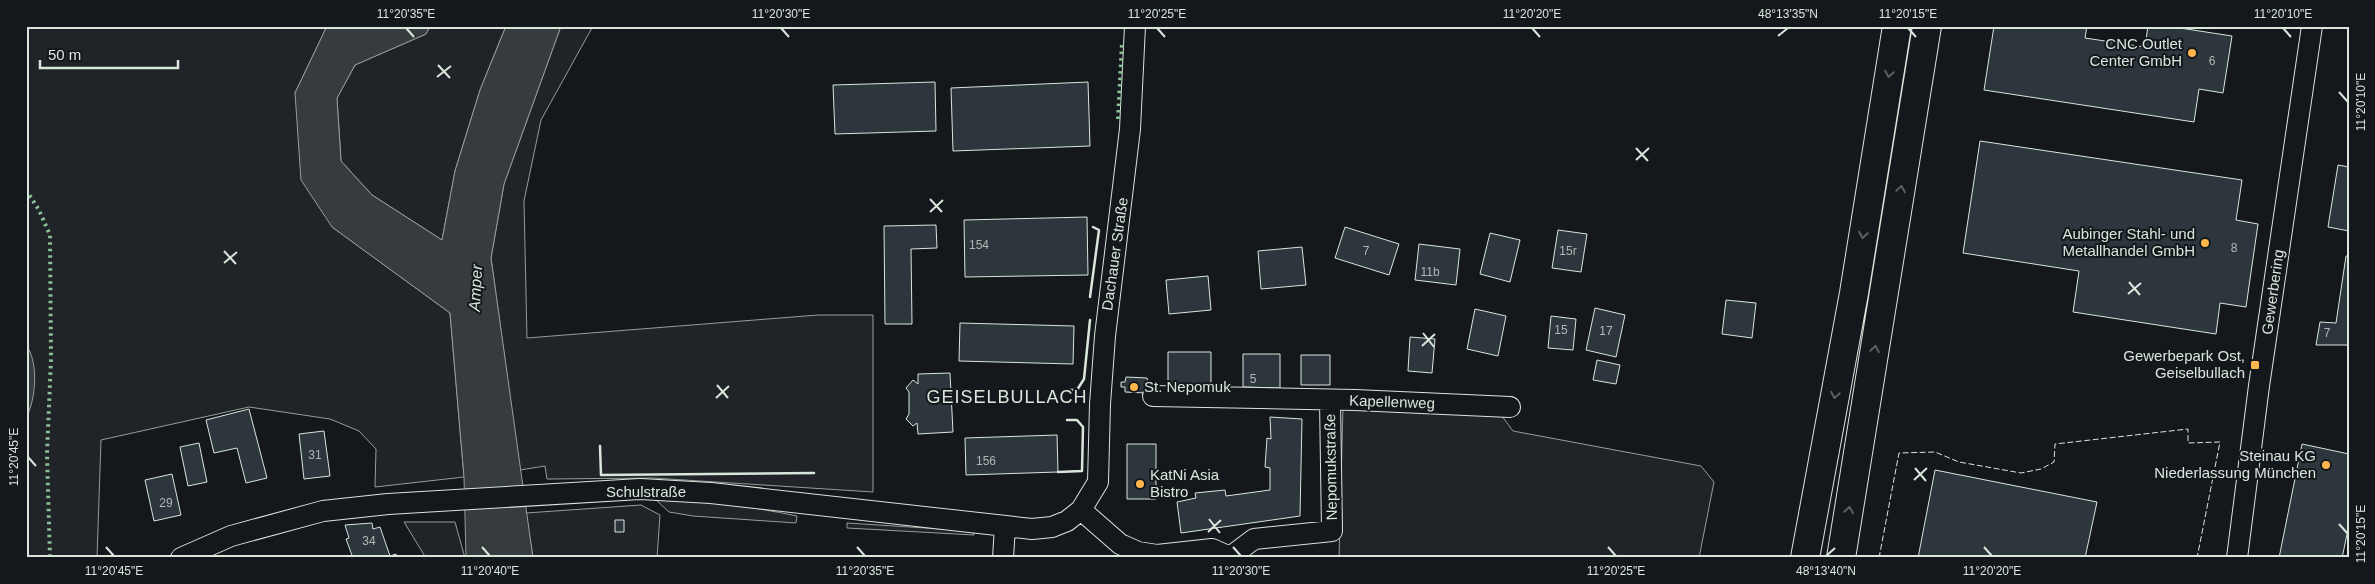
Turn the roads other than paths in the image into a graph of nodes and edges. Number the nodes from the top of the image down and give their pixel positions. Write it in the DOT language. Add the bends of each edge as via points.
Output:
graph roads {
  1 [pos="1135,26"];
  2 [pos="1897,26"];
  3 [pos="1927,26"];
  4 [pos="2312,26"];
  5 [pos="1153,396"];
  6 [pos="1330,400"];
  7 [pos="1510,407"];
  8 [pos="1098,482"];
  9 [pos="1081,510"];
  10 [pos="1005,526"];
  11 [pos="1230,557"];
  12 [pos="181,558"];
  13 [pos="1003,558"];
  14 [pos="1805,558"];
  15 [pos="1841,558"];
  16 [pos="2237,558"];
  1 -- 8 [label="street, Dachauer Straße" via="1130,129 1105,328"];
  2 -- 14 [label="highway, one-way" via="1854,293"];
  15 -- 3 [label="highway, one-way"];
  4 -- 16 [label="street, Gewerbering"];
  5 -- 6 [label="street, Kapellenweg"];
  6 -- 7 [label="street, Kapellenweg"];
  6 -- 11 [label="street, Nepomukstraße" via="1332,531 1254,539"];
  8 -- 9 [label="street, Schulstraße"];
  9 -- 10 [label="street, Schulstraße" via="1052,527"];
  9 -- 11 [label="street, Nepomukstraße" via="1120,544 1138,552 1157,555 1212,549"];
  10 -- 12 [label="street, Schulstraße" via="711,493 640,489 323,510 231,536"];
  10 -- 13 [label="street"];
}
